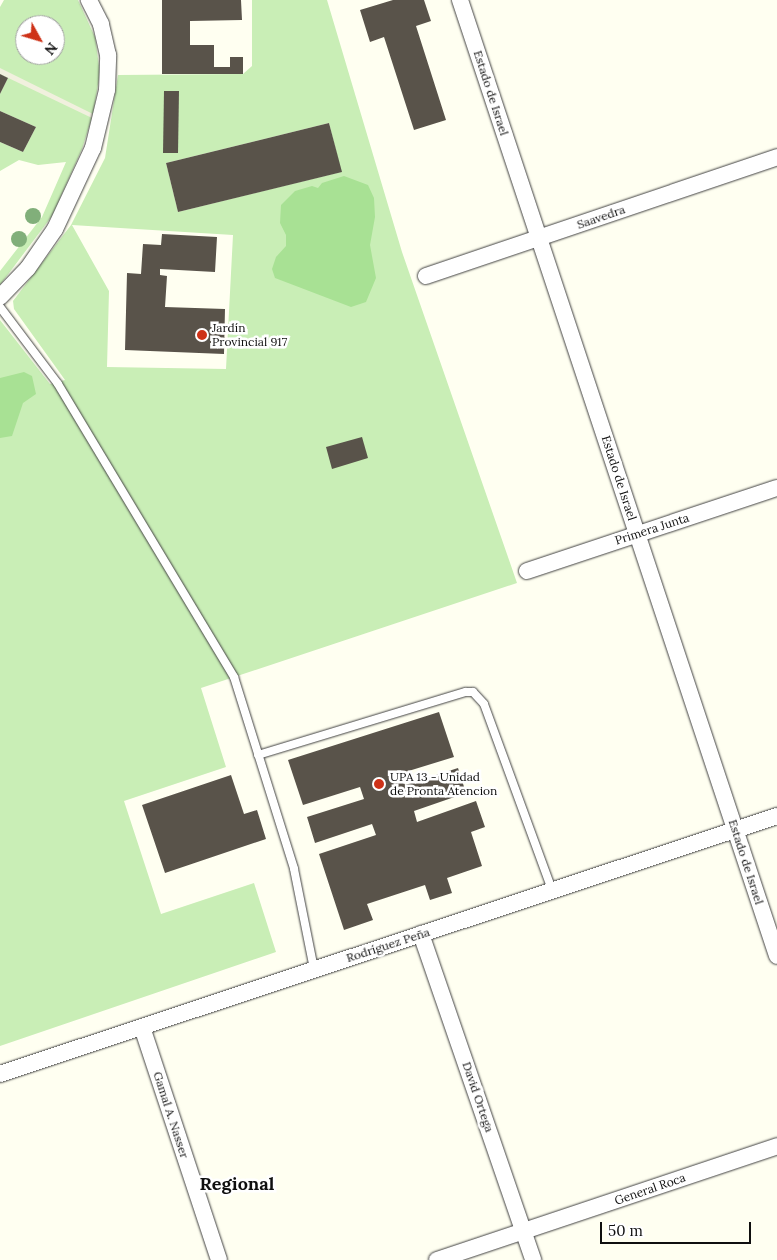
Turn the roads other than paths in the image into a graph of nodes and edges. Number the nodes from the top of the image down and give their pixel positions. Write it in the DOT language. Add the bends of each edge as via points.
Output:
graph roads {
  1 [pos="88,0"];
  2 [pos="460,0"];
  3 [pos="777,157"];
  4 [pos="539,238"];
  5 [pos="426,276"];
  6 [pos="0,297"];
  7 [pos="0,307"];
  8 [pos="777,488"];
  9 [pos="638,534"];
  10 [pos="527,571"];
  11 [pos="258,755"];
  12 [pos="777,816"];
  13 [pos="735,830"];
  14 [pos="552,890"];
  15 [pos="422,934"];
  16 [pos="777,956"];
  17 [pos="314,969"];
  18 [pos="142,1026"];
  19 [pos="0,1074"];
  20 [pos="777,1146"];
  21 [pos="524,1232"];
  22 [pos="219,1260"];
  23 [pos="437,1260"];
  24 [pos="534,1260"];
  1 -- 6 [label="street" via="100,24 108,55 107,90 93,148 55,229 28,268"];
  2 -- 4 [label="street, Estado de Israel"];
  3 -- 4 [label="street, Saavedra"];
  4 -- 5 [label="street, Saavedra"];
  4 -- 9 [label="street, Estado de Israel"];
  7 -- 11 [label="lane" via="58,384 234,677"];
  8 -- 9 [label="street, Primera Junta"];
  9 -- 10 [label="street, Primera Junta"];
  9 -- 13 [label="street, Estado de Israel"];
  11 -- 14 [label="lane" via="473,692 484,704"];
  11 -- 17 [label="lane" via="294,870"];
  12 -- 13 [label="street, Rodríguez Peña"];
  13 -- 14 [label="street, Rodríguez Peña"];
  13 -- 16 [label="street, Estado de Israel"];
  14 -- 15 [label="street, Rodríguez Peña"];
  15 -- 17 [label="street, Rodríguez Peña"];
  15 -- 21 [label="street, David Ortega"];
  17 -- 18 [label="street, Rodríguez Peña"];
  18 -- 19 [label="street, Rodríguez Peña"];
  18 -- 22 [label="street, Gamal A. Nasser"];
  20 -- 21 [label="street, General Roca"];
  21 -- 23 [label="street, General Roca"];
  21 -- 24 [label="street, David Ortega"];
}
